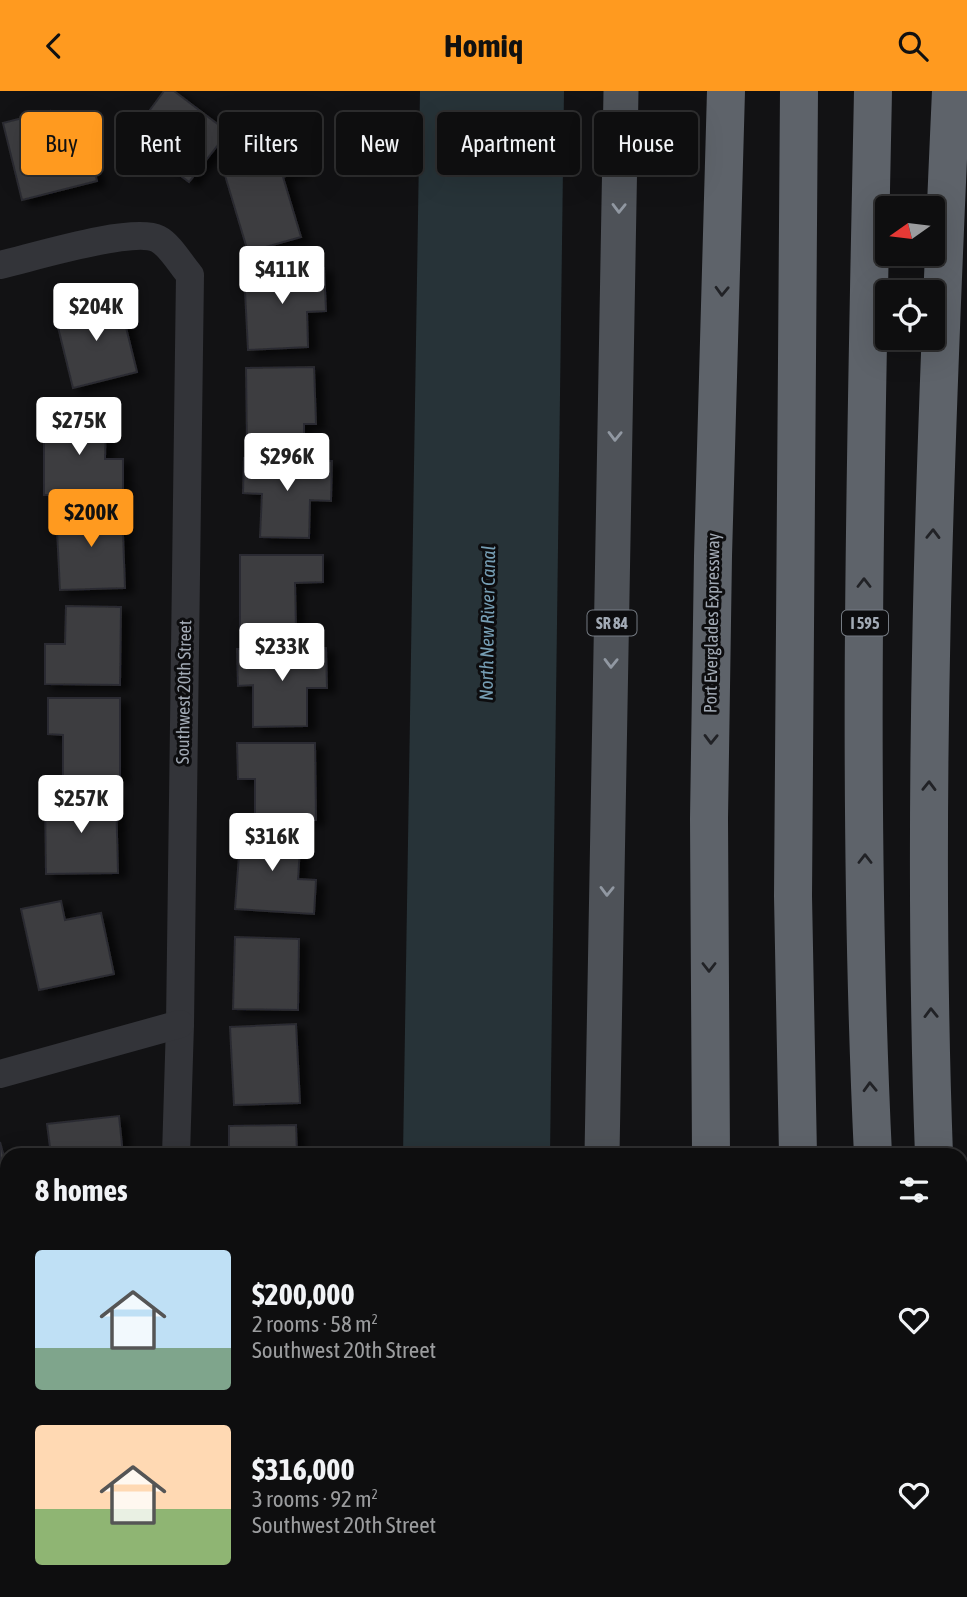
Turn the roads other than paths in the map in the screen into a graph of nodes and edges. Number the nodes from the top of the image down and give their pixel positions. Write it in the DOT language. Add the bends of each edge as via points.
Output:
graph roads {
  1 [pos="621,91"];
  2 [pos="717,91"];
  3 [pos="726,91"];
  4 [pos="799,91"];
  5 [pos="873,91"];
  6 [pos="951,91"];
  7 [pos="724,223"];
  8 [pos="0,265"];
  9 [pos="180,1024"];
  10 [pos="0,1075"];
  11 [pos="176,1148"];
  12 [pos="602,1148"];
  13 [pos="711,1148"];
  14 [pos="798,1148"];
  15 [pos="873,1148"];
  16 [pos="934,1148"];
  1 -- 12 [label="main road, SR 84, one-way"];
  2 -- 7 [label="highway"];
  3 -- 7 [label="highway, Port Everglades Expressway"];
  4 -- 14 [label="highway" via="793,869"];
  15 -- 5 [label="highway, I 595, one-way" via="864,678"];
  16 -- 6 [label="highway, one-way" via="928,841 934,460"];
  7 -- 13 [label="highway, Port Everglades Expressway, one-way" via="711,723"];
  8 -- 9 [label="street, Southwest 20th Street" via="113,238 159,239 190,275"];
  9 -- 10 [label="street"];
  9 -- 11 [label="street, Southwest 20th Street"];
}
